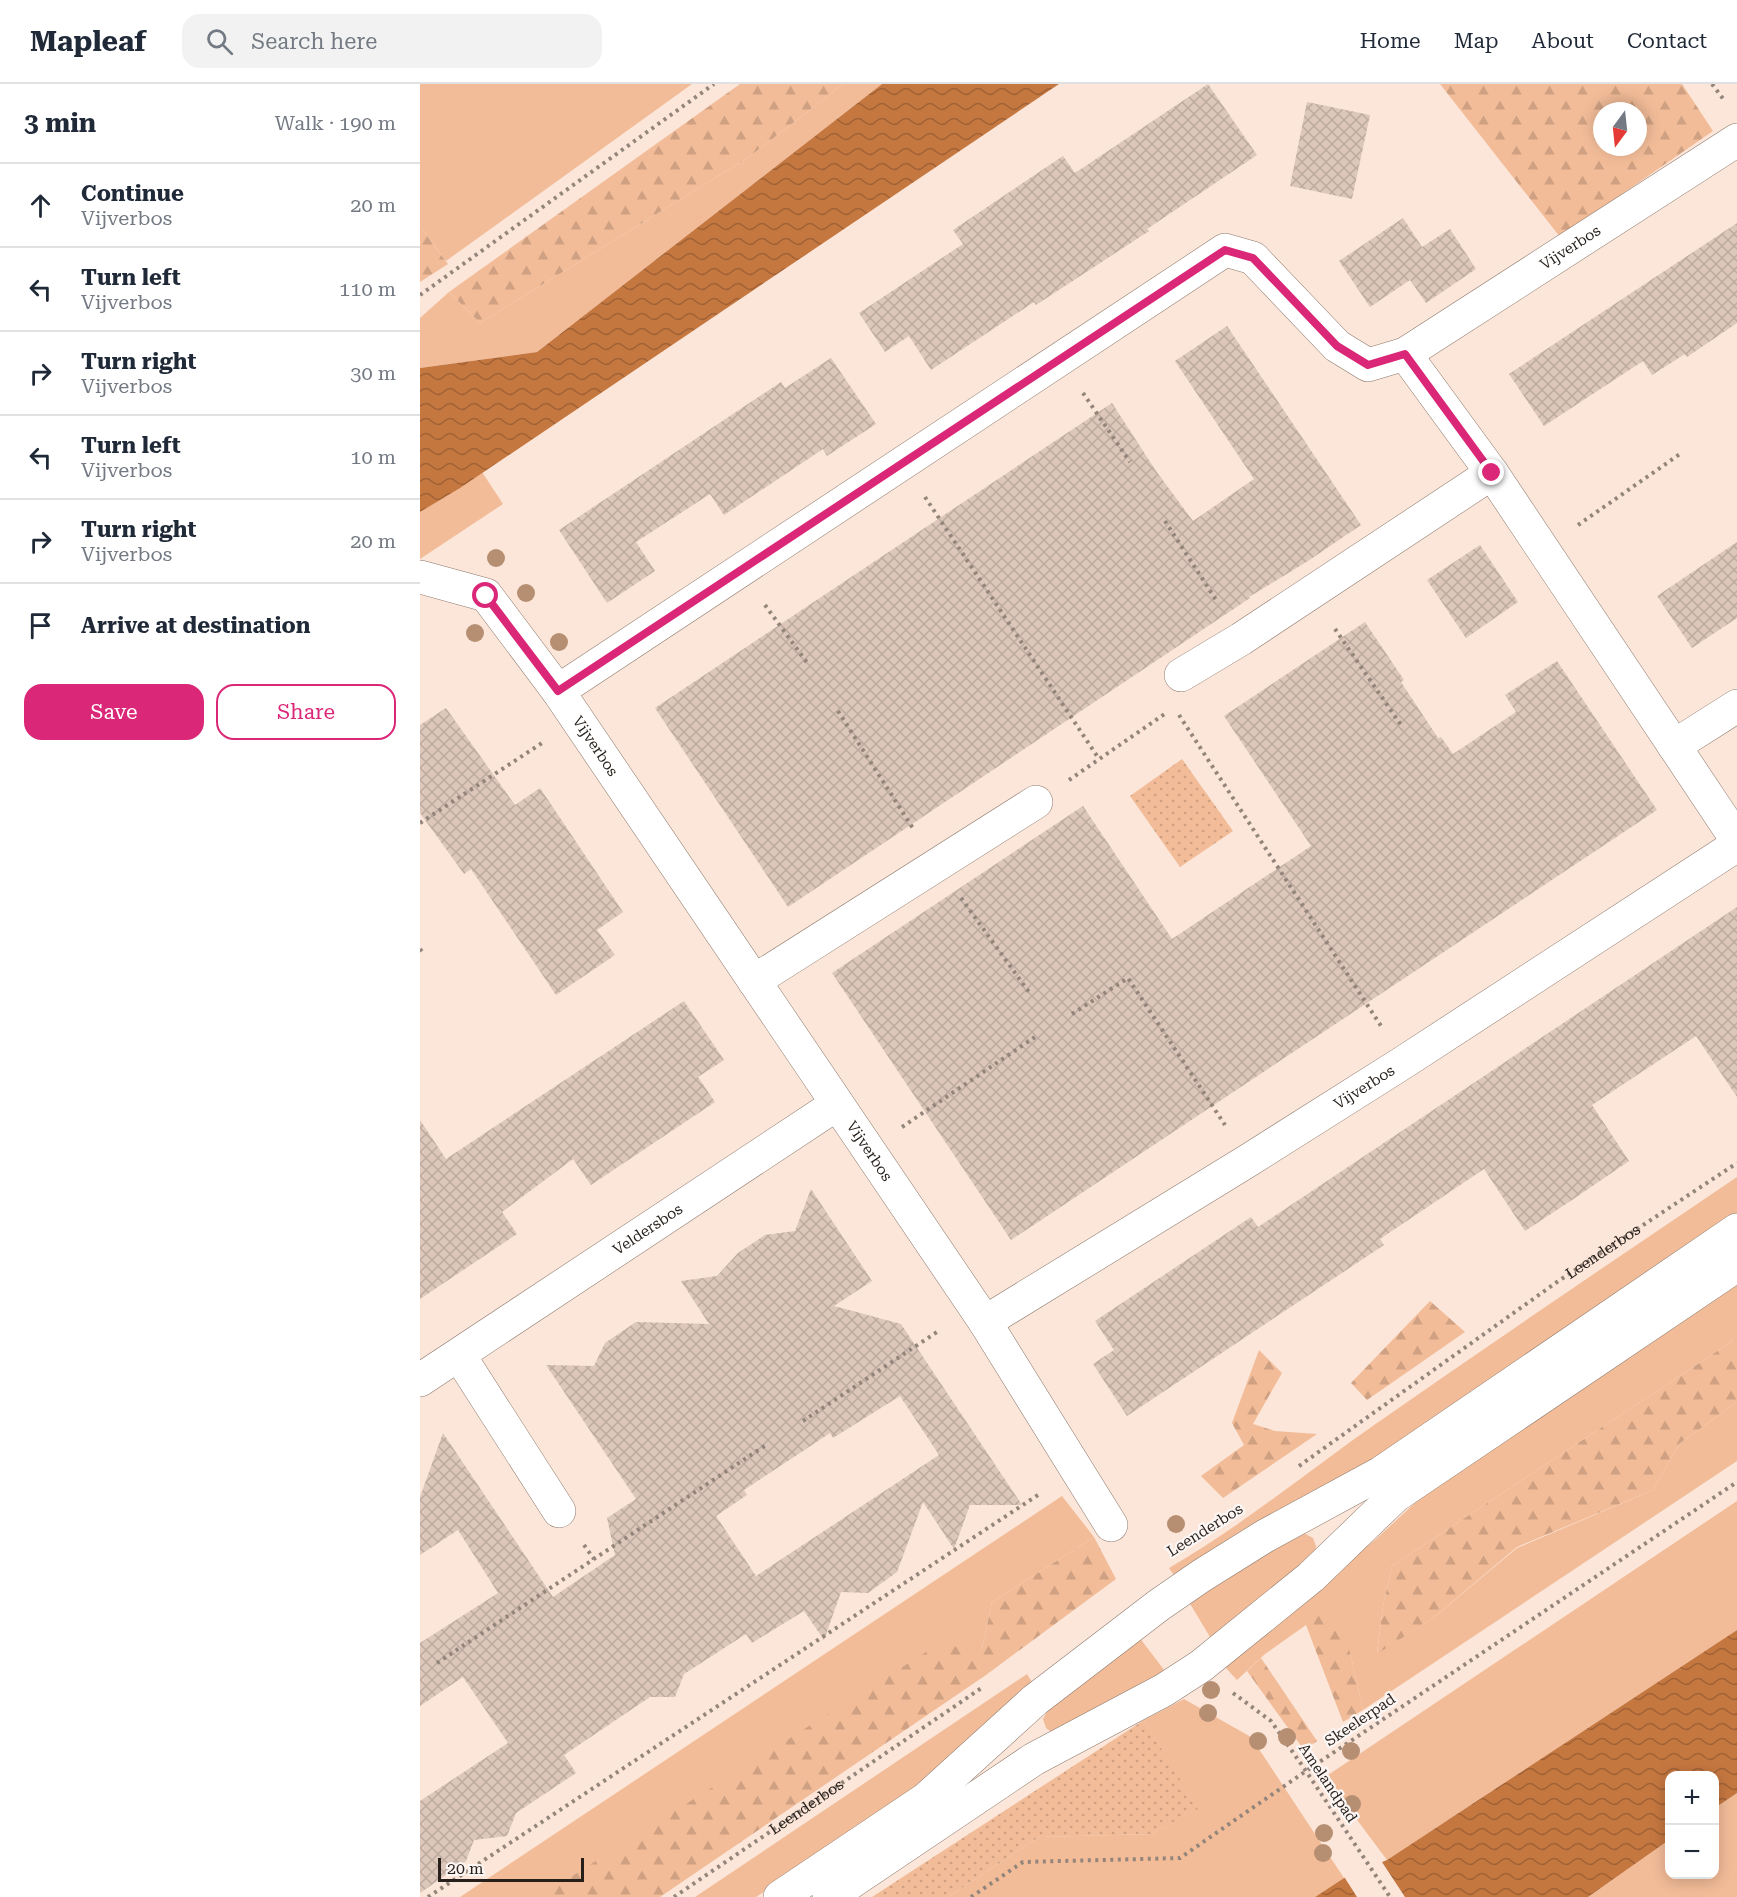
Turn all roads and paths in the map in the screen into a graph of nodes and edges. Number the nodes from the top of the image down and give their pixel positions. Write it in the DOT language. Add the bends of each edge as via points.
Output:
graph roads {
  1 [pos="714,84"];
  2 [pos="1737,140"];
  3 [pos="420,295"];
  4 [pos="1405,354"];
  5 [pos="1060,359"];
  6 [pos="1680,454"];
  7 [pos="1130,462"];
  8 [pos="903,465"];
  9 [pos="1492,473"];
  10 [pos="1165,521"];
  11 [pos="1543,550"];
  12 [pos="741,570"];
  13 [pos="420,577"];
  14 [pos="1311,593"];
  15 [pos="1241,639"];
  16 [pos="808,664"];
  17 [pos="1181,675"];
  18 [pos="558,691"];
  19 [pos="1737,706"];
  20 [pos="578,720"];
  21 [pos="1402,728"];
  22 [pos="1674,746"];
  23 [pos="1099,759"];
  24 [pos="1036,802"];
  25 [pos="420,823"];
  26 [pos="1737,840"];
  27 [pos="1737,845"];
  28 [pos="754,981"];
  29 [pos="1072,1014"];
  30 [pos="1038,1035"];
  31 [pos="1404,1062"];
  32 [pos="837,1104"];
  33 [pos="869,1150"];
  34 [pos="1249,1160"];
  35 [pos="1737,1163"];
  36 [pos="1737,1230"];
  37 [pos="1737,1265"];
  38 [pos="980,1314"];
  39 [pos="459,1355"];
  40 [pos="420,1380"];
  41 [pos="803,1421"];
  42 [pos="766,1445"];
  43 [pos="1296,1468"];
  44 [pos="1077,1470"];
  45 [pos="1737,1482"];
  46 [pos="559,1511"];
  47 [pos="1111,1525"];
  48 [pos="437,1663"];
  49 [pos="985,1685"];
  50 [pos="1234,1695"];
  51 [pos="1306,1771"];
  52 [pos="428,1897"];
  53 [pos="674,1897"];
  54 [pos="780,1897"];
  55 [pos="829,1897"];
  56 [pos="971,1897"];
  57 [pos="1389,1897"];
  1 -- 3 [label="path"];
  2 -- 4 [label="street, Vijverbos"];
  4 -- 5 [label="street, Vijverbos" via="1368,365 1337,346 1253,258 1225,250"];
  4 -- 9 [label="street"];
  5 -- 7 [label="path"];
  5 -- 8 [label="street, Vijverbos"];
  6 -- 11 [label="path"];
  8 -- 12 [label="street, Vijverbos"];
  8 -- 23 [label="path"];
  9 -- 11 [label="street"];
  9 -- 14 [label="street"];
  10 -- 15 [label="path"];
  11 -- 22 [label="street"];
  12 -- 16 [label="path"];
  12 -- 18 [label="street, Vijverbos"];
  13 -- 18 [label="street, Vijverbos" via="486,596"];
  14 -- 15 [label="street"];
  14 -- 21 [label="path"];
  15 -- 17 [label="street"];
  18 -- 20 [label="street, Vijverbos"];
  19 -- 22 [label="street"];
  20 -- 25 [label="path"];
  20 -- 28 [label="street, Vijverbos"];
  22 -- 26 [label="street"];
  23 -- 24 [label="path"];
  23 -- 31 [label="path" via="1174,708"];
  24 -- 28 [label="street"];
  27 -- 31 [label="street, Vijverbos"];
  28 -- 32 [label="street, Vijverbos"];
  29 -- 34 [label="path" via="1128,978"];
  30 -- 33 [label="path"];
  31 -- 34 [label="street, Vijverbos"];
  32 -- 33 [label="street, Vijverbos"];
  32 -- 39 [label="street, Veldersbos"];
  33 -- 38 [label="street, Vijverbos"];
  34 -- 38 [label="street, Vijverbos"];
  35 -- 43 [label="path, Leenderbos" via="1557,1282"];
  36 -- 54 [label="street" via="1381,1473 1265,1536 1159,1605 1035,1700 926,1799"];
  37 -- 55 [label="street" via="1395,1496 1311,1577 1202,1666 1034,1759"];
  38 -- 41 [label="path"];
  38 -- 44 [label="street, Vijverbos"];
  39 -- 40 [label="street, Veldersbos"];
  39 -- 46 [label="street"];
  42 -- 48 [label="path"];
  44 -- 47 [label="street, Vijverbos"];
  44 -- 52 [label="path"];
  45 -- 51 [label="path, Skeelerpad"];
  49 -- 53 [label="path, Leenderbos"];
  50 -- 51 [label="path, Amelandpad" via="1271,1722"];
  51 -- 56 [label="path, Skeelerpad" via="1180,1858 1023,1863"];
  51 -- 57 [label="path, Amelandpad"];
}
